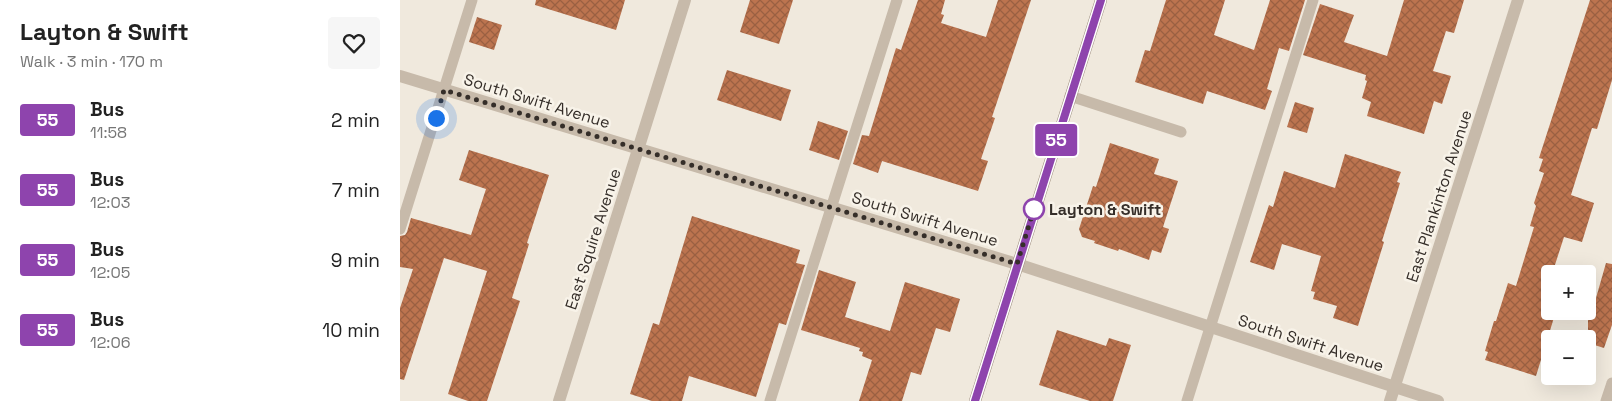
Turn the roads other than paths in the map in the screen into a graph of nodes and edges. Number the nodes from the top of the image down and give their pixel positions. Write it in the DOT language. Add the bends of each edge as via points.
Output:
graph roads {
  1 [pos="472,0"];
  2 [pos="685,0"];
  3 [pos="897,0"];
  4 [pos="1101,0"];
  5 [pos="1313,0"];
  6 [pos="1518,0"];
  7 [pos="400,76"];
  8 [pos="444,90"];
  9 [pos="1070,96"];
  10 [pos="1181,132"];
  11 [pos="639,148"];
  12 [pos="832,208"];
  13 [pos="400,229"];
  14 [pos="1017,264"];
  15 [pos="1211,327"];
  16 [pos="1612,383"];
  17 [pos="1394,387"];
  18 [pos="559,401"];
  19 [pos="770,401"];
  20 [pos="975,401"];
  21 [pos="1187,401"];
  22 [pos="1390,401"];
  23 [pos="1438,401"];
  24 [pos="1606,401"];
  1 -- 8 [label="lane"];
  2 -- 11 [label="street, East Squire Avenue"];
  3 -- 12 [label="lane"];
  4 -- 9 [label="main road"];
  5 -- 15 [label="lane"];
  6 -- 17 [label="street, East Plankinton Avenue"];
  7 -- 8 [label="street, South Swift Avenue"];
  8 -- 11 [label="street, South Swift Avenue"];
  8 -- 13 [label="lane"];
  9 -- 10 [label="lane"];
  9 -- 14 [label="main road"];
  11 -- 12 [label="street, South Swift Avenue"];
  11 -- 18 [label="street, East Squire Avenue"];
  12 -- 14 [label="street, South Swift Avenue"];
  12 -- 19 [label="lane"];
  14 -- 15 [label="street, South Swift Avenue"];
  14 -- 20 [label="main road"];
  15 -- 17 [label="street, South Swift Avenue"];
  15 -- 21 [label="lane"];
  16 -- 24 [label="lane"];
  17 -- 22 [label="street, East Plankinton Avenue"];
  17 -- 23 [label="street, South Swift Avenue"];
}
